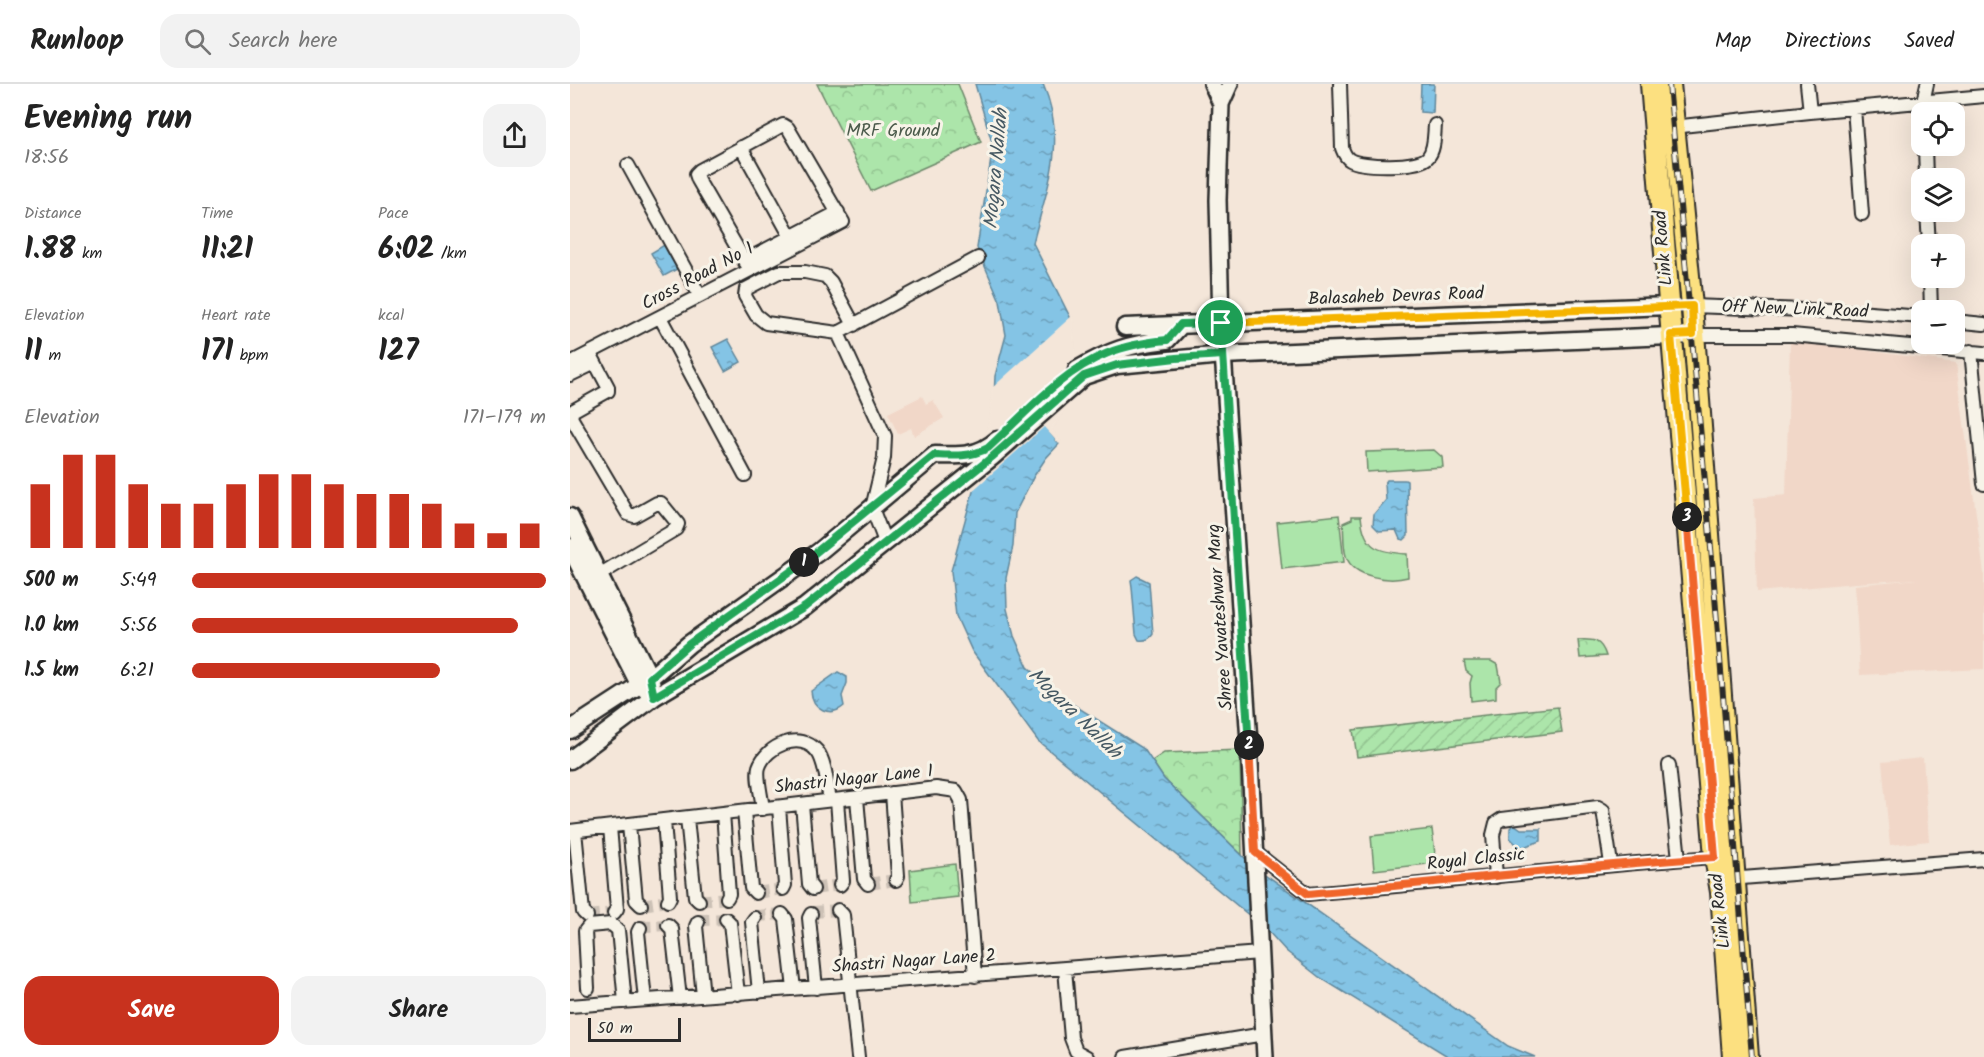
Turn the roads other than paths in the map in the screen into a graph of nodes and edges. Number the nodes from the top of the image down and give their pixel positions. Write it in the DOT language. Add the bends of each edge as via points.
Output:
graph roads {
  1 [pos="1212,84"];
  2 [pos="1230,84"];
  3 [pos="1340,84"];
  4 [pos="1651,84"];
  5 [pos="1670,84"];
  6 [pos="1807,84"];
  7 [pos="1927,84"];
  8 [pos="1984,96"];
  9 [pos="1924,102"];
  10 [pos="1951,102"];
  11 [pos="1221,104"];
  12 [pos="1911,107"];
  13 [pos="1854,108"];
  14 [pos="1810,111"];
  15 [pos="1435,125"];
  16 [pos="1673,127"];
  17 [pos="741,147"];
  18 [pos="628,165"];
  19 [pos="1862,214"];
  20 [pos="840,217"];
  21 [pos="791,237"];
  22 [pos="978,258"];
  23 [pos="747,265"];
  24 [pos="700,296"];
  25 [pos="1669,306"];
  26 [pos="1692,306"];
  27 [pos="1911,316"];
  28 [pos="660,317"];
  29 [pos="1965,322"];
  30 [pos="1221,323"];
  31 [pos="1181,324"];
  32 [pos="1984,324"];
  33 [pos="854,325"];
  34 [pos="1125,327"];
  35 [pos="838,333"];
  36 [pos="1693,334"];
  37 [pos="1671,335"];
  38 [pos="1978,352"];
  39 [pos="1223,355"];
  40 [pos="592,358"];
  41 [pos="570,363"];
  42 [pos="570,375"];
  43 [pos="990,452"];
  44 [pos="745,475"];
  45 [pos="1984,484"];
  46 [pos="872,508"];
  47 [pos="570,517"];
  48 [pos="885,542"];
  49 [pos="570,547"];
  50 [pos="598,575"];
  51 [pos="618,628"];
  52 [pos="644,681"];
  53 [pos="654,697"];
  54 [pos="570,730"];
  55 [pos="570,760"];
  56 [pos="1669,765"];
  57 [pos="892,793"];
  58 [pos="857,798"];
  59 [pos="833,800"];
  60 [pos="802,804"];
  61 [pos="779,807"];
  62 [pos="763,808"];
  63 [pos="744,811"];
  64 [pos="723,813"];
  65 [pos="687,818"];
  66 [pos="664,821"];
  67 [pos="629,825"];
  68 [pos="610,827"];
  69 [pos="573,831"];
  70 [pos="1256,856"];
  71 [pos="1715,857"];
  72 [pos="1984,859"];
  73 [pos="1679,860"];
  74 [pos="1611,864"];
  75 [pos="1496,877"];
  76 [pos="1726,879"];
  77 [pos="896,880"];
  78 [pos="868,884"];
  79 [pos="840,885"];
  80 [pos="783,889"];
  81 [pos="813,889"];
  82 [pos="756,893"];
  83 [pos="727,898"];
  84 [pos="668,901"];
  85 [pos="699,901"];
  86 [pos="640,905"];
  87 [pos="838,910"];
  88 [pos="615,913"];
  89 [pos="782,914"];
  90 [pos="811,914"];
  91 [pos="587,916"];
  92 [pos="754,918"];
  93 [pos="726,919"];
  94 [pos="698,922"];
  95 [pos="668,925"];
  96 [pos="640,928"];
  97 [pos="1260,953"];
  98 [pos="1065,969"];
  99 [pos="975,976"];
  100 [pos="850,985"];
  101 [pos="588,988"];
  102 [pos="816,988"];
  103 [pos="794,989"];
  104 [pos="759,992"];
  105 [pos="738,994"];
  106 [pos="703,996"];
  107 [pos="680,998"];
  108 [pos="645,1000"];
  109 [pos="625,1002"];
  110 [pos="570,1006"];
  111 [pos="1264,1034"];
  112 [pos="858,1057"];
  113 [pos="1087,1057"];
  114 [pos="1125,1057"];
  115 [pos="1265,1057"];
  116 [pos="1733,1057"];
  117 [pos="1748,1057"];
  1 -- 11 [label="street"];
  2 -- 11 [label="street"];
  3 -- 15 [label="street" via="1342,148 1351,161 1404,165 1422,162 1430,155"];
  4 -- 25 [label="main road, Link Road"];
  5 -- 16 [label="main road, Link Road"];
  6 -- 14 [label="street"];
  7 -- 9 [label="street"];
  8 -- 10 [label="street"];
  11 -- 30 [label="street, Shree Yavateshwar Marg"];
  12 -- 13 [label="street"];
  13 -- 14 [label="street"];
  13 -- 19 [label="street"];
  14 -- 16 [label="street"];
  16 -- 26 [label="main road, Link Road"];
  17 -- 20 [label="street" via="778,126 788,128"];
  17 -- 21 [label="street"];
  17 -- 23 [label="street" via="696,174"];
  18 -- 24 [label="street"];
  20 -- 21 [label="street"];
  20 -- 23 [label="street, Cross Road No 1"];
  21 -- 23 [label="street"];
  22 -- 33 [label="street"];
  23 -- 24 [label="street, Cross Road No 1"];
  24 -- 28 [label="street, Cross Road No 1"];
  25 -- 26 [label="main road, Off New Link Road"];
  25 -- 30 [label="main road, Balasaheb Devras Road"];
  25 -- 37 [label="main road, Link Road"];
  26 -- 27 [label="street, Off New Link Road"];
  26 -- 36 [label="main road, Link Road"];
  28 -- 40 [label="street, Cross Road No 1"];
  28 -- 44 [label="street"];
  29 -- 32 [label="street"];
  30 -- 31 [label="main road, Balasaheb Devras Road"];
  30 -- 39 [label="street, Shree Yavateshwar Marg"];
  31 -- 34 [label="main road, Balasaheb Devras Road"];
  31 -- 43 [label="main road" via="1167,340 1106,353 1066,377"];
  33 -- 35 [label="street"];
  33 -- 35 [label="street" via="825,276 779,272 746,289 745,296 756,315 766,323"];
  35 -- 46 [label="street" via="885,435 884,458"];
  36 -- 37 [label="main road"];
  36 -- 38 [label="street" via="1792,335"];
  36 -- 76 [label="main road, Link Road"];
  37 -- 39 [label="main road"];
  37 -- 71 [label="main road, Link Road"];
  38 -- 45 [label="street"];
  39 -- 43 [label="main road" via="1117,365 1084,376"];
  39 -- 70 [label="street, Shree Yavateshwar Marg"];
  40 -- 41 [label="street, Cross Road No 1"];
  40 -- 42 [label="street"];
  40 -- 50 [label="street" via="608,391 574,410 572,418 628,514 633,516 661,502 678,524 676,529"];
  43 -- 46 [label="main road" via="935,455"];
  43 -- 48 [label="main road"];
  46 -- 48 [label="street"];
  46 -- 52 [label="main road"];
  47 -- 50 [label="main road"];
  48 -- 53 [label="main road" via="805,607"];
  49 -- 51 [label="main road"];
  50 -- 51 [label="main road"];
  51 -- 52 [label="main road"];
  52 -- 53 [label="main road"];
  52 -- 54 [label="main road"];
  53 -- 55 [label="main road"];
  56 -- 73 [label="street"];
  57 -- 58 [label="street, Shastri Nagar Lane 1"];
  57 -- 77 [label="street"];
  57 -- 99 [label="street, Shastri Nagar Lane 1" via="936,788 956,790 962,800"];
  58 -- 59 [label="street, Shastri Nagar Lane 1"];
  58 -- 78 [label="street" via="864,879"];
  59 -- 60 [label="street, Shastri Nagar Lane 1"];
  59 -- 62 [label="street" via="817,752 810,745 786,742 775,747 758,769"];
  59 -- 79 [label="street" via="843,881"];
  60 -- 61 [label="street, Shastri Nagar Lane 1"];
  60 -- 81 [label="street" via="808,884"];
  61 -- 62 [label="street, Shastri Nagar Lane 1"];
  61 -- 80 [label="street"];
  62 -- 63 [label="street, Shastri Nagar Lane 1"];
  63 -- 64 [label="street, Shastri Nagar Lane 1"];
  63 -- 82 [label="street" via="751,888"];
  64 -- 65 [label="street, Shastri Nagar Lane 1"];
  64 -- 83 [label="street"];
  65 -- 66 [label="street, Shastri Nagar Lane 1"];
  65 -- 85 [label="street" via="695,897"];
  66 -- 67 [label="street, Shastri Nagar Lane 1"];
  66 -- 84 [label="street"];
  67 -- 68 [label="street, Shastri Nagar Lane 1"];
  67 -- 86 [label="street" via="636,900"];
  68 -- 69 [label="street, Shastri Nagar Lane 1"];
  68 -- 88 [label="street"];
  69 -- 91 [label="street" via="583,912"];
  70 -- 75 [label="street, Royal Classic" via="1308,894"];
  70 -- 97 [label="street, Shree Yavateshwar Marg"];
  71 -- 73 [label="street, Royal Classic"];
  71 -- 76 [label="main road, Link Road"];
  72 -- 76 [label="street"];
  73 -- 74 [label="street, Royal Classic"];
  74 -- 75 [label="street, Royal Classic"];
  74 -- 75 [label="street" via="1603,810 1598,807 1502,819 1496,823"];
  76 -- 116 [label="main road, Link Road"];
  76 -- 117 [label="main road, Link Road"];
  87 -- 100 [label="street" via="843,915"];
  89 -- 103 [label="street" via="786,919"];
  90 -- 102 [label="street"];
  92 -- 104 [label="street"];
  93 -- 105 [label="street" via="730,923"];
  94 -- 106 [label="street"];
  95 -- 107 [label="street" via="672,929"];
  96 -- 108 [label="street"];
  97 -- 98 [label="street, Shastri Nagar Lane 2"];
  97 -- 111 [label="street, Shree Yavateshwar Marg"];
  98 -- 99 [label="street, Shastri Nagar Lane 2"];
  98 -- 113 [label="street" via="1071,1038 1076,1051"];
  99 -- 100 [label="street, Shastri Nagar Lane 2"];
  100 -- 102 [label="street, Shastri Nagar Lane 2"];
  100 -- 112 [label="street"];
  101 -- 109 [label="street" via="585,931 589,926 611,924 618,930"];
  102 -- 103 [label="street, Shastri Nagar Lane 2"];
  103 -- 104 [label="street, Shastri Nagar Lane 2"];
  104 -- 105 [label="street, Shastri Nagar Lane 2"];
  105 -- 106 [label="street, Shastri Nagar Lane 2"];
  106 -- 107 [label="street, Shastri Nagar Lane 2"];
  107 -- 108 [label="street, Shastri Nagar Lane 2"];
  108 -- 109 [label="street, Shastri Nagar Lane 2"];
  109 -- 110 [label="street, Shastri Nagar Lane 2"];
  111 -- 114 [label="street"];
  111 -- 115 [label="street, Shree Yavateshwar Marg"];
}
